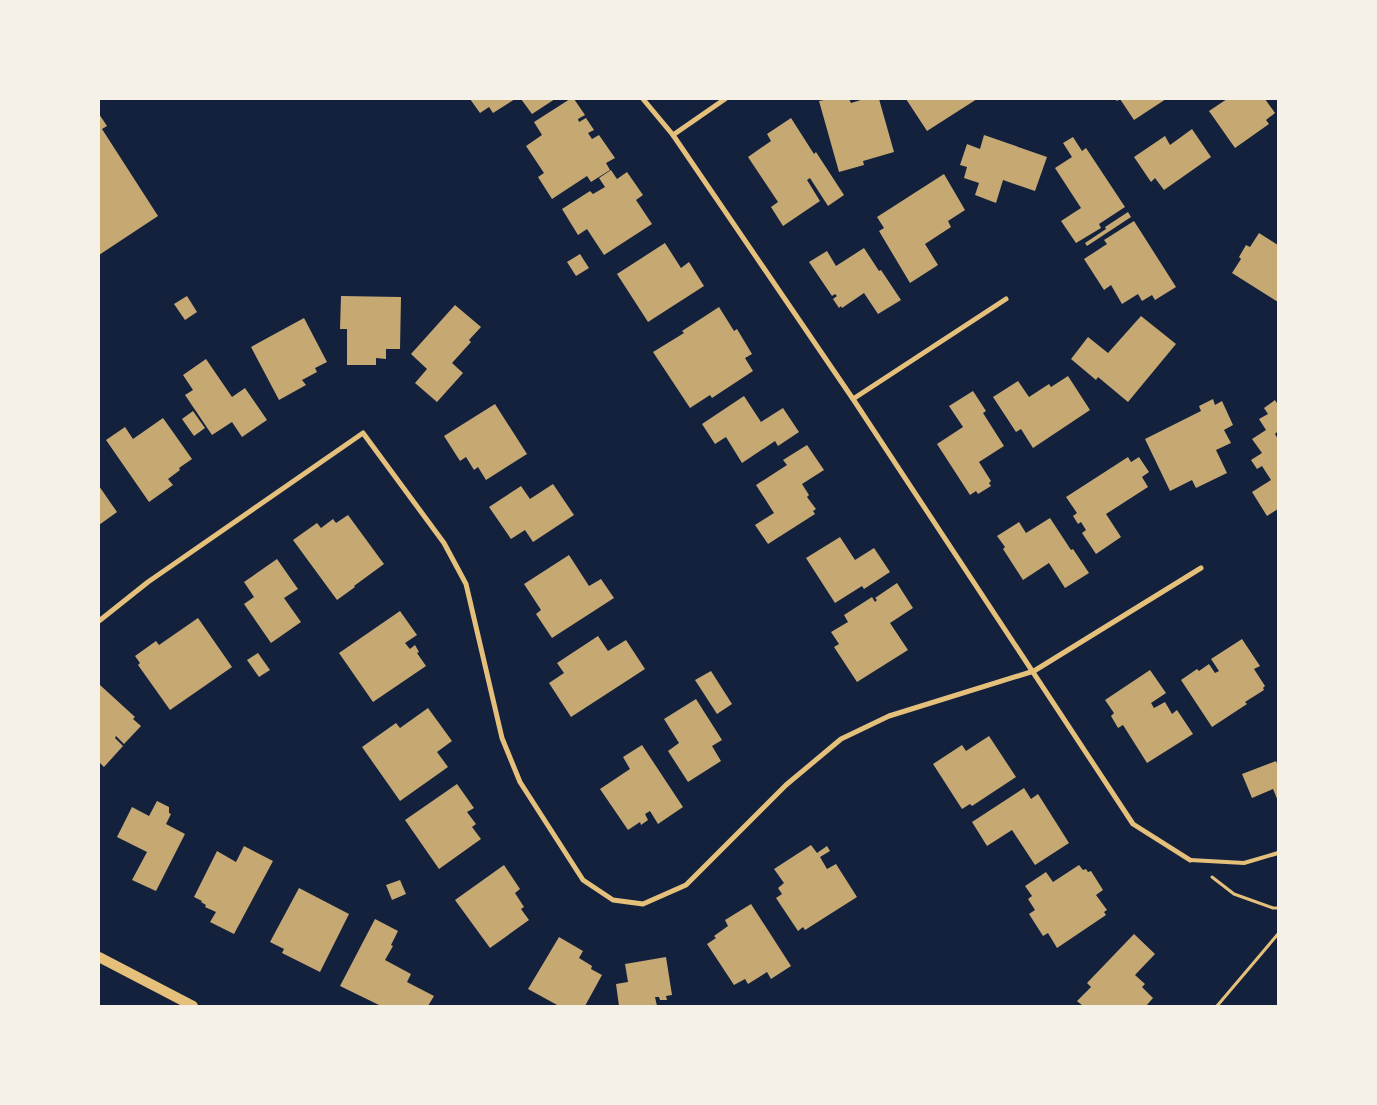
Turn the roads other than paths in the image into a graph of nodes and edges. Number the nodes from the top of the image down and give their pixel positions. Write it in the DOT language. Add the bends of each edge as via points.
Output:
graph roads {
  1 [pos="643,99"];
  2 [pos="725,99"];
  3 [pos="673,135"];
  4 [pos="1006,299"];
  5 [pos="853,399"];
  6 [pos="1201,568"];
  7 [pos="99,621"];
  8 [pos="1034,671"];
  9 [pos="1278,853"];
  10 [pos="1190,860"];
  11 [pos="99,957"];
  12 [pos="193,1006"];
  1 -- 3 [label="street"];
  2 -- 3 [label="street"];
  3 -- 5 [label="street"];
  4 -- 5 [label="street"];
  5 -- 8 [label="street"];
  6 -- 8 [label="street"];
  7 -- 8 [label="street" via="148,582 363,433 444,543 466,584 502,738 520,782 583,880 613,900 642,904 686,885 786,786 841,739 889,716"];
  8 -- 10 [label="street" via="1133,824"];
  9 -- 10 [label="lane" via="1244,863"];
  11 -- 12 [label="main road"];
}
